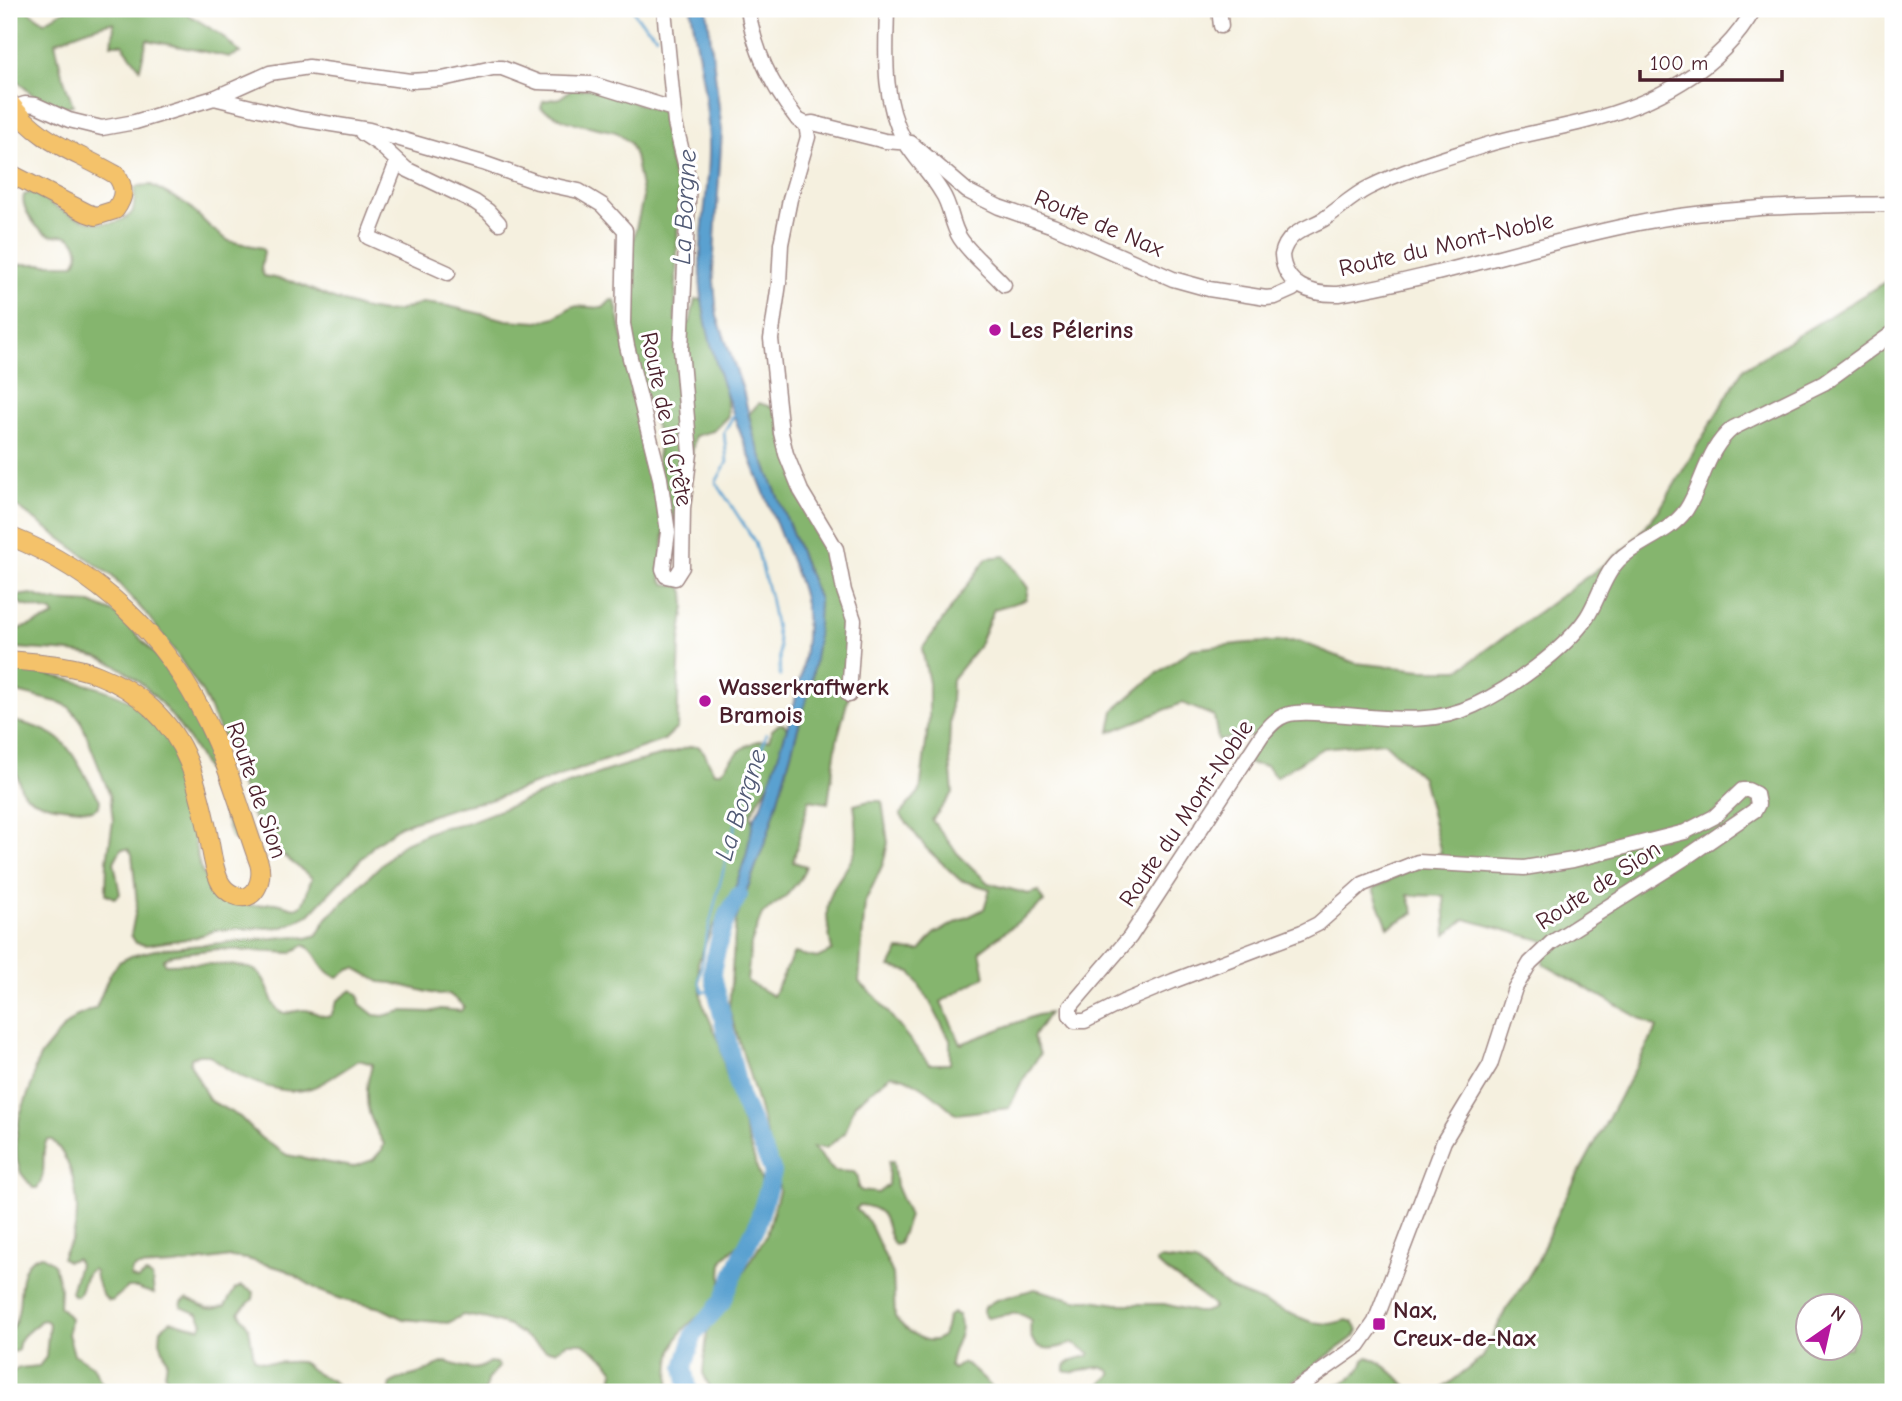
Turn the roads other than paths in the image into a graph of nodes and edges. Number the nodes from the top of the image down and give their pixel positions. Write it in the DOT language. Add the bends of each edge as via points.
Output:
graph roads {
  1 [pos="664,9"];
  2 [pos="748,9"];
  3 [pos="887,9"];
  4 [pos="1219,9"];
  5 [pos="1754,9"];
  6 [pos="1221,26"];
  7 [pos="214,98"];
  8 [pos="11,105"];
  9 [pos="673,109"];
  10 [pos="806,124"];
  11 [pos="357,129"];
  12 [pos="905,142"];
  13 [pos="397,162"];
  14 [pos="9,173"];
  15 [pos="1893,204"];
  16 [pos="499,223"];
  17 [pos="448,273"];
  18 [pos="1004,285"];
  19 [pos="1293,289"];
  20 [pos="1893,333"];
  21 [pos="9,536"];
  22 [pos="9,660"];
  23 [pos="849,695"];
  24 [pos="1573,860"];
  25 [pos="1293,1392"];
  1 -- 9 [label="street, Route de la Crête"];
  2 -- 10 [label="street" via="766,72 792,113"];
  3 -- 12 [label="street" via="886,79"];
  4 -- 6 [label="street"];
  5 -- 15 [label="street, Route du Mont-Noble" via="1709,64 1659,94 1600,117 1485,145 1368,188 1291,237 1282,255 1288,276 1306,289 1339,293 1669,217 1724,210"];
  7 -- 8 [label="street" via="102,128 36,105"];
  7 -- 9 [label="street" via="270,73 309,67 410,81 502,68 538,82 592,84"];
  7 -- 11 [label="street, Route de la Crête"];
  8 -- 14 [label="main road" via="43,137 116,175 124,194 115,210 96,216"];
  9 -- 11 [label="street, Route de la Crête" via="689,180 681,349 690,453 682,567 672,579 663,569 668,532 660,478 626,346 623,226 579,191"];
  10 -- 12 [label="street"];
  10 -- 23 [label="street" via="808,137 781,244 772,340 786,454 801,491 836,549 854,620"];
  11 -- 13 [label="street, Route de la Crête"];
  12 -- 18 [label="street" via="945,198 958,236"];
  12 -- 19 [label="street, Route de Nax" via="914,144 974,195 1160,274 1254,297 1271,298"];
  13 -- 16 [label="street, Route de la Crête" via="475,202"];
  13 -- 17 [label="street" via="369,237"];
  20 -- 24 [label="street, Route du Mont-Noble" via="1824,383 1724,436 1676,521 1617,561 1575,634 1495,695 1472,707 1423,720 1298,713 1275,721 1130,937 1069,1007 1070,1015 1075,1021 1085,1021 1173,981 1302,932 1318,924 1363,884 1418,862 1524,868"];
  21 -- 22 [label="main road, Route de Sion" via="49,554 96,584 137,619 176,665 213,734 254,850 261,874 255,891 239,897 222,886 188,762 170,729 147,703 116,683 80,669"];
  24 -- 25 [label="street, Route de Sion" via="1685,832 1714,817 1742,790 1758,799 1755,810 1736,824 1551,943 1530,963 1516,988 1486,1075 1444,1141 1368,1335"];
}
